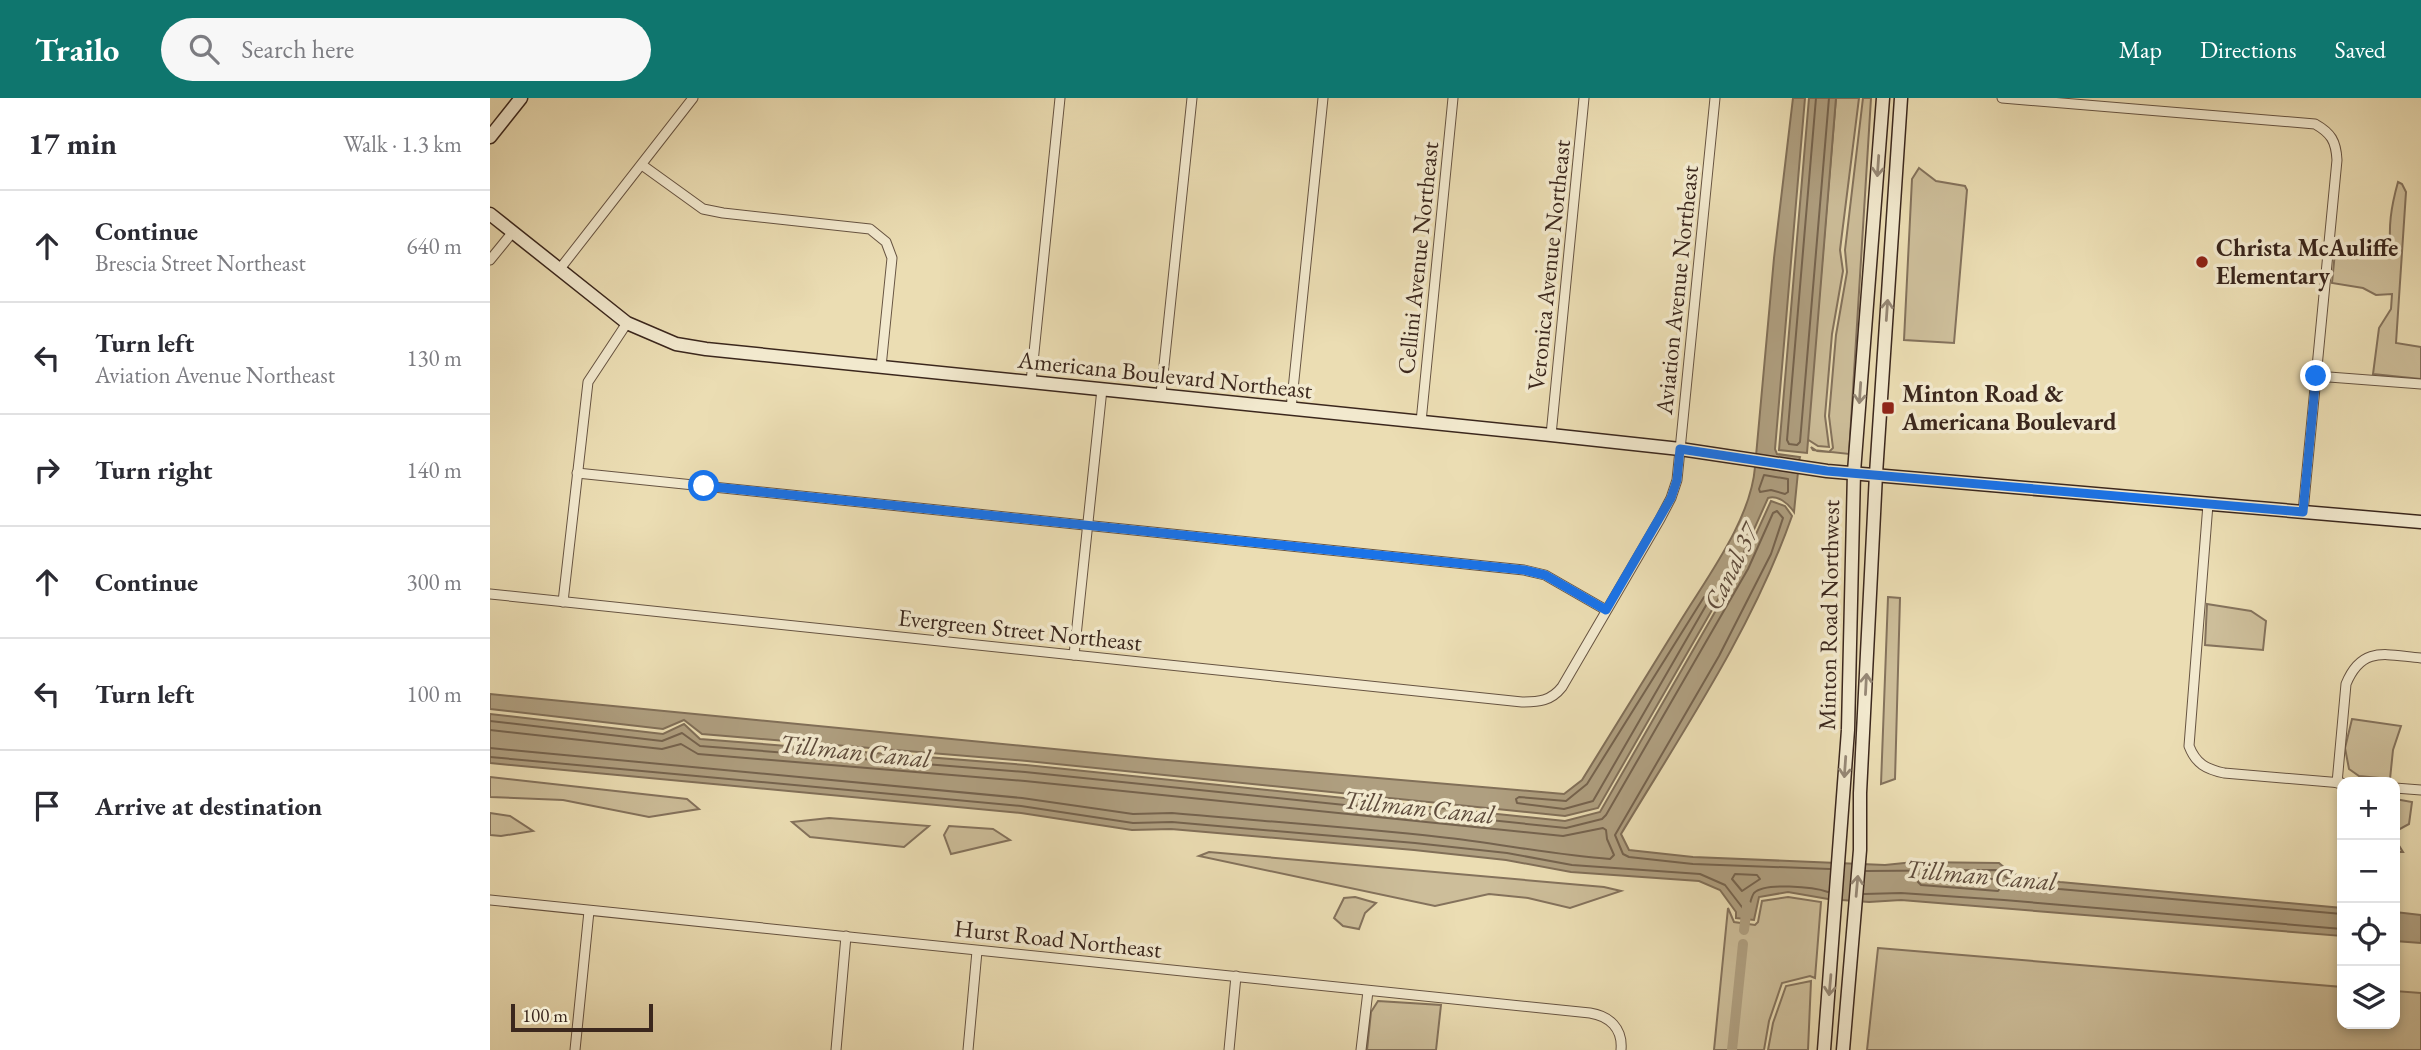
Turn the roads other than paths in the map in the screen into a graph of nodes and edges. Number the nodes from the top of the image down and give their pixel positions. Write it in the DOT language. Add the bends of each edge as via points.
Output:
graph roads {
  1 [pos="521,98"];
  2 [pos="692,98"];
  3 [pos="1060,98"];
  4 [pos="1192,98"];
  5 [pos="1323,98"];
  6 [pos="1453,98"];
  7 [pos="1584,98"];
  8 [pos="1716,98"];
  9 [pos="1883,98"];
  10 [pos="1901,98"];
  11 [pos="2002,98"];
  12 [pos="490,137"];
  13 [pos="642,165"];
  14 [pos="490,214"];
  15 [pos="512,233"];
  16 [pos="490,260"];
  17 [pos="559,270"];
  18 [pos="627,323"];
  19 [pos="881,368"];
  20 [pos="2316,376"];
  21 [pos="1031,382"];
  22 [pos="2421,384"];
  23 [pos="1102,389"];
  24 [pos="1161,394"];
  25 [pos="1292,409"];
  26 [pos="1421,422"];
  27 [pos="1551,435"];
  28 [pos="1680,449"];
  29 [pos="1854,472"];
  30 [pos="577,473"];
  31 [pos="1876,474"];
  32 [pos="2208,504"];
  33 [pos="2303,512"];
  34 [pos="2421,522"];
  35 [pos="1087,526"];
  36 [pos="490,594"];
  37 [pos="563,602"];
  38 [pos="1606,610"];
  39 [pos="1074,655"];
  40 [pos="2421,658"];
  41 [pos="1546,700"];
  42 [pos="2340,777"];
  43 [pos="2337,783"];
  44 [pos="2400,788"];
  45 [pos="2421,790"];
  46 [pos="490,900"];
  47 [pos="589,911"];
  48 [pos="846,936"];
  49 [pos="977,951"];
  50 [pos="1236,976"];
  51 [pos="1368,990"];
  52 [pos="575,1050"];
  53 [pos="835,1050"];
  54 [pos="968,1050"];
  55 [pos="1229,1050"];
  56 [pos="1361,1050"];
  57 [pos="1621,1050"];
  58 [pos="1824,1050"];
  59 [pos="1843,1050"];
  1 -- 12 [label="street"];
  2 -- 13 [label="street"];
  3 -- 21 [label="street"];
  4 -- 24 [label="street"];
  5 -- 25 [label="street"];
  6 -- 26 [label="street, Cellini Avenue Northeast"];
  7 -- 27 [label="street, Veronica Avenue Northeast"];
  8 -- 28 [label="street, Aviation Avenue Northeast"];
  9 -- 29 [label="street, Minton Road Northwest, one-way"];
  31 -- 10 [label="street, Minton Road Northwest, one-way"];
  11 -- 20 [label="street" via="2315,124 2329,132 2337,160"];
  13 -- 17 [label="street"];
  13 -- 19 [label="street" via="703,209 870,229 886,242 892,258"];
  14 -- 15 [label="street, Americana Boulevard Northeast"];
  15 -- 16 [label="street"];
  15 -- 17 [label="street, Americana Boulevard Northeast"];
  17 -- 18 [label="street, Americana Boulevard Northeast"];
  18 -- 19 [label="street, Americana Boulevard Northeast" via="676,344"];
  18 -- 30 [label="street" via="588,382"];
  19 -- 21 [label="street, Americana Boulevard Northeast"];
  20 -- 22 [label="street"];
  20 -- 33 [label="street"];
  21 -- 23 [label="street, Americana Boulevard Northeast"];
  23 -- 24 [label="street, Americana Boulevard Northeast"];
  23 -- 35 [label="street"];
  24 -- 25 [label="street, Americana Boulevard Northeast"];
  25 -- 26 [label="street, Americana Boulevard Northeast"];
  26 -- 27 [label="street, Americana Boulevard Northeast"];
  27 -- 28 [label="street, Americana Boulevard Northeast"];
  28 -- 29 [label="street, Americana Boulevard Northeast"];
  28 -- 38 [label="street, Aviation Avenue Northeast" via="1671,498"];
  29 -- 31 [label="street, Americana Boulevard Northeast"];
  29 -- 58 [label="street, Minton Road Northwest, one-way" via="1848,730"];
  30 -- 35 [label="street"];
  30 -- 37 [label="street"];
  31 -- 32 [label="street, Americana Boulevard Northeast"];
  59 -- 31 [label="street, Minton Road Northwest, one-way" via="1860,850"];
  32 -- 33 [label="street, Americana Boulevard Northeast"];
  32 -- 43 [label="street" via="2189,746 2194,760 2224,773"];
  33 -- 34 [label="street, Americana Boulevard Northeast"];
  35 -- 38 [label="street" via="1524,570 1545,575"];
  35 -- 39 [label="street"];
  36 -- 37 [label="street, Evergreen Street Northeast"];
  37 -- 39 [label="street, Evergreen Street Northeast"];
  38 -- 41 [label="street, Aviation Avenue Northeast" via="1562,687"];
  39 -- 41 [label="street, Evergreen Street Northeast" via="1522,702"];
  40 -- 42 [label="street" via="2378,654 2352,669 2346,684"];
  44 -- 45 [label="street"];
  46 -- 47 [label="street, Hurst Road Northeast"];
  47 -- 48 [label="street, Hurst Road Northeast"];
  47 -- 52 [label="street"];
  48 -- 49 [label="street, Hurst Road Northeast"];
  48 -- 53 [label="street"];
  49 -- 50 [label="street, Hurst Road Northeast"];
  49 -- 54 [label="street"];
  50 -- 51 [label="street, Hurst Road Northeast"];
  50 -- 55 [label="street"];
  51 -- 56 [label="street"];
  51 -- 57 [label="street, Hurst Road Northeast" via="1604,1016 1617,1027"];
}
